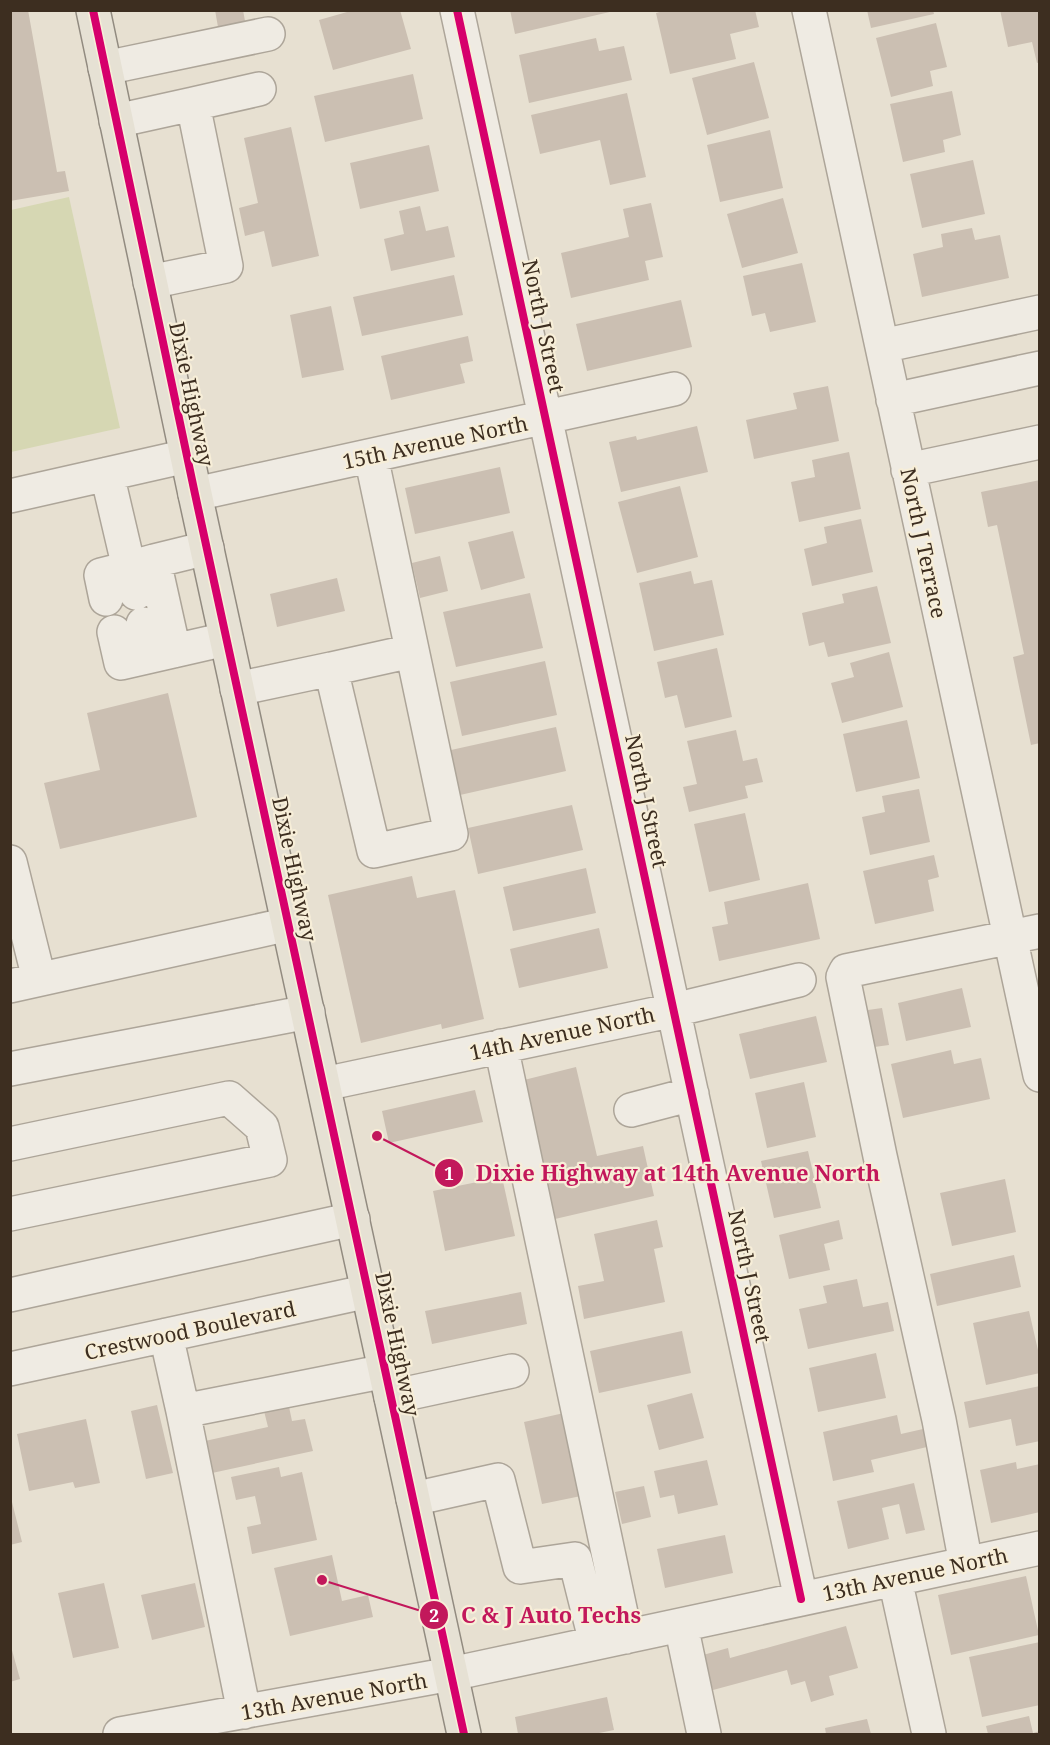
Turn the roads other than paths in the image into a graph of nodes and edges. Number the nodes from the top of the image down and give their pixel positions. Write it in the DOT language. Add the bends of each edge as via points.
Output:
graph roads {
  1 [pos="93,10"];
  2 [pos="457,10"];
  3 [pos="809,10"];
  4 [pos="268,34"];
  5 [pos="105,68"];
  6 [pos="259,89"];
  7 [pos="193,104"];
  8 [pos="116,121"];
  9 [pos="150,282"];
  10 [pos="1040,312"];
  11 [pos="882,346"];
  12 [pos="1040,368"];
  13 [pos="674,389"];
  14 [pos="893,400"];
  15 [pos="546,418"];
  16 [pos="1040,442"];
  17 [pos="187,456"];
  18 [pos="372,456"];
  19 [pos="908,470"];
  20 [pos="107,474"];
  21 [pos="195,495"];
  22 [pos="10,496"];
  23 [pos="207,548"];
  24 [pos="131,580"];
  25 [pos="128,628"];
  26 [pos="226,639"];
  27 [pos="412,651"];
  28 [pos="163,654"];
  29 [pos="331,669"];
  30 [pos="237,689"];
  31 [pos="10,862"];
  32 [pos="288,924"];
  33 [pos="1025,935"];
  34 [pos="799,980"];
  35 [pos="25,982"];
  36 [pos="674,1010"];
  37 [pos="308,1012"];
  38 [pos="501,1046"];
  39 [pos="10,1069"];
  40 [pos="1040,1076"];
  41 [pos="324,1084"];
  42 [pos="692,1094"];
  43 [pos="631,1110"];
  44 [pos="10,1144"];
  45 [pos="10,1214"];
  46 [pos="353,1219"];
  47 [pos="369,1291"];
  48 [pos="10,1295"];
  49 [pos="166,1335"];
  50 [pos="10,1369"];
  51 [pos="512,1371"];
  52 [pos="388,1384"];
  53 [pos="183,1411"];
  54 [pos="413,1499"];
  55 [pos="1040,1548"];
  56 [pos="966,1564"];
  57 [pos="895,1579"];
  58 [pos="801,1599"];
  59 [pos="681,1625"];
  60 [pos="611,1640"];
  61 [pos="451,1674"];
  62 [pos="230,1721"];
  63 [pos="164,1731"];
  64 [pos="120,1734"];
  65 [pos="464,1734"];
  66 [pos="704,1734"];
  67 [pos="929,1734"];
  1 -- 5 [label="main road, Dixie Highway"];
  2 -- 15 [label="street, North J Street"];
  3 -- 11 [label="street, North J Terrace"];
  4 -- 5 [label="street"];
  5 -- 8 [label="main road, Dixie Highway"];
  6 -- 7 [label="street"];
  7 -- 8 [label="street"];
  7 -- 9 [label="street" via="226,266"];
  8 -- 9 [label="main road, Dixie Highway"];
  9 -- 17 [label="main road, Dixie Highway"];
  10 -- 11 [label="street"];
  11 -- 14 [label="street, North J Terrace"];
  12 -- 14 [label="street"];
  13 -- 15 [label="street, 15th Avenue North"];
  14 -- 19 [label="street, North J Terrace"];
  15 -- 18 [label="street, 15th Avenue North"];
  15 -- 36 [label="street, North J Street"];
  16 -- 19 [label="street"];
  17 -- 20 [label="street"];
  17 -- 21 [label="main road, Dixie Highway"];
  18 -- 21 [label="street, 15th Avenue North"];
  18 -- 27 [label="street"];
  19 -- 33 [label="street, North J Terrace"];
  20 -- 22 [label="street"];
  20 -- 24 [label="street"];
  21 -- 23 [label="main road, Dixie Highway"];
  23 -- 24 [label="street"];
  23 -- 26 [label="main road, Dixie Highway"];
  24 -- 28 [label="street"];
  25 -- 28 [label="street"];
  26 -- 28 [label="street"];
  26 -- 30 [label="main road, Dixie Highway"];
  27 -- 29 [label="street"];
  27 -- 29 [label="street" via="452,834 374,851"];
  29 -- 30 [label="street"];
  30 -- 32 [label="main road, Dixie Highway"];
  31 -- 35 [label="street"];
  32 -- 35 [label="street"];
  32 -- 37 [label="main road, Dixie Highway"];
  33 -- 40 [label="street, North J Terrace"];
  33 -- 56 [label="street" via="846,971 843,977 939,1420"];
  34 -- 36 [label="street, 14th Avenue North"];
  36 -- 38 [label="street, 14th Avenue North"];
  36 -- 42 [label="street, North J Street"];
  37 -- 39 [label="street"];
  37 -- 41 [label="main road, Dixie Highway"];
  38 -- 41 [label="street, 14th Avenue North"];
  38 -- 60 [label="street"];
  41 -- 46 [label="main road, Dixie Highway"];
  42 -- 43 [label="street"];
  42 -- 58 [label="street, North J Street"];
  44 -- 45 [label="street" via="229,1098 262,1127 270,1160"];
  46 -- 47 [label="main road, Dixie Highway"];
  46 -- 48 [label="street"];
  47 -- 49 [label="street, Crestwood Boulevard"];
  47 -- 52 [label="main road, Dixie Highway"];
  49 -- 50 [label="street, Crestwood Boulevard"];
  49 -- 53 [label="street"];
  51 -- 52 [label="street"];
  52 -- 53 [label="street"];
  52 -- 54 [label="main road, Dixie Highway"];
  53 -- 62 [label="street"];
  54 -- 60 [label="street" via="498,1480 520,1567 575,1559"];
  54 -- 61 [label="main road, Dixie Highway"];
  55 -- 56 [label="street, 13th Avenue North"];
  56 -- 57 [label="street, 13th Avenue North"];
  57 -- 58 [label="street, 13th Avenue North"];
  57 -- 67 [label="street"];
  58 -- 59 [label="street, 13th Avenue North"];
  59 -- 60 [label="street, 13th Avenue North"];
  59 -- 66 [label="street"];
  60 -- 61 [label="street, 13th Avenue North"];
  61 -- 62 [label="street, 13th Avenue North"];
  61 -- 65 [label="main road, Dixie Highway"];
  62 -- 63 [label="street, 13th Avenue North"];
  63 -- 64 [label="street, 13th Avenue North"];
}
